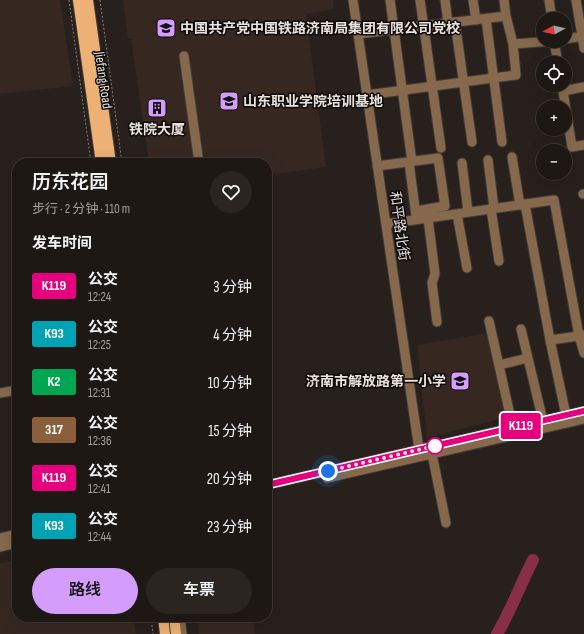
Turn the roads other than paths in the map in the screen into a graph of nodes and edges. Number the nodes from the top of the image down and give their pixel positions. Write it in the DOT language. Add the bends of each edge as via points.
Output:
graph roads {
  1 [pos="78,0"];
  2 [pos="88,0"];
  3 [pos="353,0"];
  4 [pos="390,0"];
  5 [pos="420,0"];
  6 [pos="445,0"];
  7 [pos="473,0"];
  8 [pos="504,0"];
  9 [pos="549,0"];
  10 [pos="576,0"];
  11 [pos="551,12"];
  12 [pos="85,15"];
  13 [pos="506,16"];
  14 [pos="486,19"];
  15 [pos="476,20"];
  16 [pos="452,23"];
  17 [pos="424,26"];
  18 [pos="394,30"];
  19 [pos="358,34"];
  20 [pos="583,37"];
  21 [pos="572,38"];
  22 [pos="536,42"];
  23 [pos="513,44"];
  24 [pos="584,48"];
  25 [pos="184,56"];
  26 [pos="493,79"];
  27 [pos="464,82"];
  28 [pos="433,86"];
  29 [pos="584,87"];
  30 [pos="572,88"];
  31 [pos="402,90"];
  32 [pos="563,92"];
  33 [pos="367,95"];
  34 [pos="472,142"];
  35 [pos="502,142"];
  36 [pos="584,145"];
  37 [pos="441,148"];
  38 [pos="512,157"];
  39 [pos="95,158"];
  40 [pos="100,158"];
  41 [pos="110,158"];
  42 [pos="115,158"];
  43 [pos="198,158"];
  44 [pos="488,160"];
  45 [pos="411,162"];
  46 [pos="462,163"];
  47 [pos="378,166"];
  48 [pos="522,204"];
  49 [pos="493,209"];
  50 [pos="468,212"];
  51 [pos="457,214"];
  52 [pos="416,215"];
  53 [pos="428,218"];
  54 [pos="386,224"];
  55 [pos="499,261"];
  56 [pos="466,268"];
  57 [pos="489,321"];
  58 [pos="437,322"];
  59 [pos="521,329"];
  60 [pos="582,335"];
  61 [pos="550,340"];
  62 [pos="584,353"];
  63 [pos="528,358"];
  64 [pos="499,365"];
  65 [pos="12,391"];
  66 [pos="0,392"];
  67 [pos="584,411"];
  68 [pos="566,415"];
  69 [pos="584,419"];
  70 [pos="543,421"];
  71 [pos="513,428"];
  72 [pos="420,453"];
  73 [pos="432,454"];
  74 [pos="272,484"];
  75 [pos="272,490"];
  76 [pos="446,523"];
  77 [pos="12,535"];
  78 [pos="0,538"];
  79 [pos="12,544"];
  80 [pos="0,547"];
  81 [pos="160,622"];
  82 [pos="164,622"];
  83 [pos="175,622"];
  84 [pos="181,622"];
  85 [pos="161,634"];
  86 [pos="165,634"];
  87 [pos="176,634"];
  88 [pos="182,634"];
  1 -- 12 [label="main road, Jiefang Road"];
  2 -- 12 [label="main road, Jiefang Road"];
  3 -- 19 [label="street, 和平路北街"];
  4 -- 18 [label="street"];
  5 -- 17 [label="street"];
  6 -- 16 [label="street"];
  7 -- 15 [label="street"];
  8 -- 13 [label="street"];
  9 -- 11 [label="street"];
  10 -- 20 [label="street"];
  12 -- 39 [label="street" via="79,41"];
  12 -- 40 [label="main road, Jiefang Road"];
  12 -- 41 [label="main road, Jiefang Road"];
  12 -- 42 [label="street"];
  13 -- 14 [label="street"];
  13 -- 23 [label="street"];
  14 -- 15 [label="street"];
  14 -- 26 [label="street"];
  15 -- 16 [label="street"];
  16 -- 17 [label="street"];
  16 -- 27 [label="street"];
  17 -- 18 [label="street"];
  17 -- 28 [label="street"];
  18 -- 19 [label="street"];
  18 -- 31 [label="street"];
  19 -- 33 [label="street, 和平路北街"];
  20 -- 21 [label="street"];
  20 -- 24 [label="street"];
  22 -- 23 [label="street"];
  23 -- 26 [label="street" via="516,75"];
  25 -- 43 [label="street"];
  26 -- 27 [label="street"];
  26 -- 35 [label="street"];
  27 -- 28 [label="street"];
  27 -- 34 [label="street"];
  28 -- 31 [label="street"];
  28 -- 37 [label="street"];
  29 -- 30 [label="street"];
  31 -- 33 [label="street"];
  31 -- 45 [label="street"];
  32 -- 36 [label="street" via="572,147"];
  33 -- 47 [label="street, 和平路北街"];
  38 -- 48 [label="street"];
  44 -- 49 [label="street"];
  45 -- 47 [label="street"];
  45 -- 52 [label="street"];
  45 -- 52 [label="street" via="438,158 445,206"];
  46 -- 50 [label="street"];
  47 -- 54 [label="street, 和平路北街"];
  48 -- 49 [label="street"];
  48 -- 60 [label="street" via="554,200"];
  48 -- 61 [label="street"];
  49 -- 50 [label="street"];
  49 -- 55 [label="street"];
  50 -- 51 [label="street"];
  51 -- 53 [label="street"];
  51 -- 56 [label="street"];
  52 -- 53 [label="street"];
  52 -- 54 [label="street"];
  53 -- 58 [label="street" via="435,274 432,283"];
  54 -- 72 [label="street, 和平路北街"];
  57 -- 64 [label="street"];
  59 -- 63 [label="street"];
  60 -- 61 [label="street"];
  60 -- 62 [label="street"];
  61 -- 68 [label="street"];
  63 -- 64 [label="street"];
  63 -- 70 [label="street"];
  64 -- 71 [label="street"];
  65 -- 66 [label="street"];
  67 -- 68 [label="street"];
  68 -- 70 [label="street"];
  69 -- 73 [label="street"];
  70 -- 71 [label="street"];
  71 -- 72 [label="street"];
  72 -- 73 [label="street"];
  72 -- 74 [label="street"];
  72 -- 75 [label="street"];
  73 -- 76 [label="street"];
  77 -- 78 [label="street"];
  79 -- 80 [label="street"];
  81 -- 85 [label="street"];
  82 -- 86 [label="main road"];
  83 -- 87 [label="main road"];
  84 -- 88 [label="street"];
}
